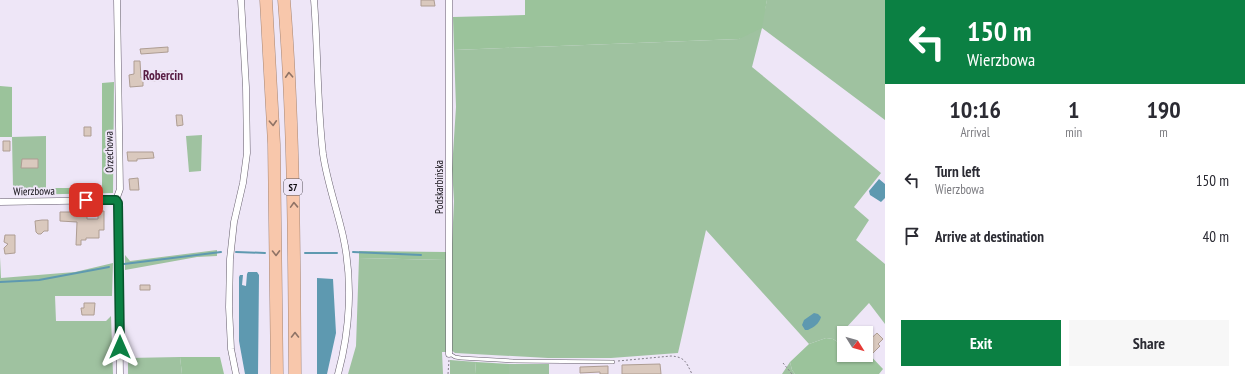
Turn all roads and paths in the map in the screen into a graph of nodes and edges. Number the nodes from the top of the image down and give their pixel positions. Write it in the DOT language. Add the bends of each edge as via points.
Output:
graph roads {
  1 [pos="117,0"];
  2 [pos="241,0"];
  3 [pos="266,0"];
  4 [pos="284,0"];
  5 [pos="314,0"];
  6 [pos="449,0"];
  7 [pos="116,200"];
  8 [pos="0,202"];
  9 [pos="449,354"];
  10 [pos="613,362"];
  11 [pos="783,363"];
  12 [pos="120,374"];
  13 [pos="236,374"];
  14 [pos="277,374"];
  15 [pos="295,374"];
  16 [pos="338,374"];
  17 [pos="448,374"];
  18 [pos="692,374"];
  19 [pos="792,374"];
  1 -- 7 [label="street, Orzechowa" via="120,189"];
  2 -- 13 [label="street" via="247,145 244,183 234,222 230,264 231,349"];
  3 -- 14 [label="highway, S7, one-way" via="274,144"];
  15 -- 4 [label="highway, S7, one-way" via="294,226"];
  5 -- 16 [label="street" via="323,153 348,268 348,324"];
  6 -- 9 [label="street, Podskarbińska"];
  7 -- 8 [label="street, Wierzbowa"];
  7 -- 12 [label="street, Orzechowa"];
  9 -- 10 [label="lane" via="455,357 498,360"];
  9 -- 17 [label="path"];
  10 -- 18 [label="path" via="679,357 684,360"];
  11 -- 19 [label="path"];
}
